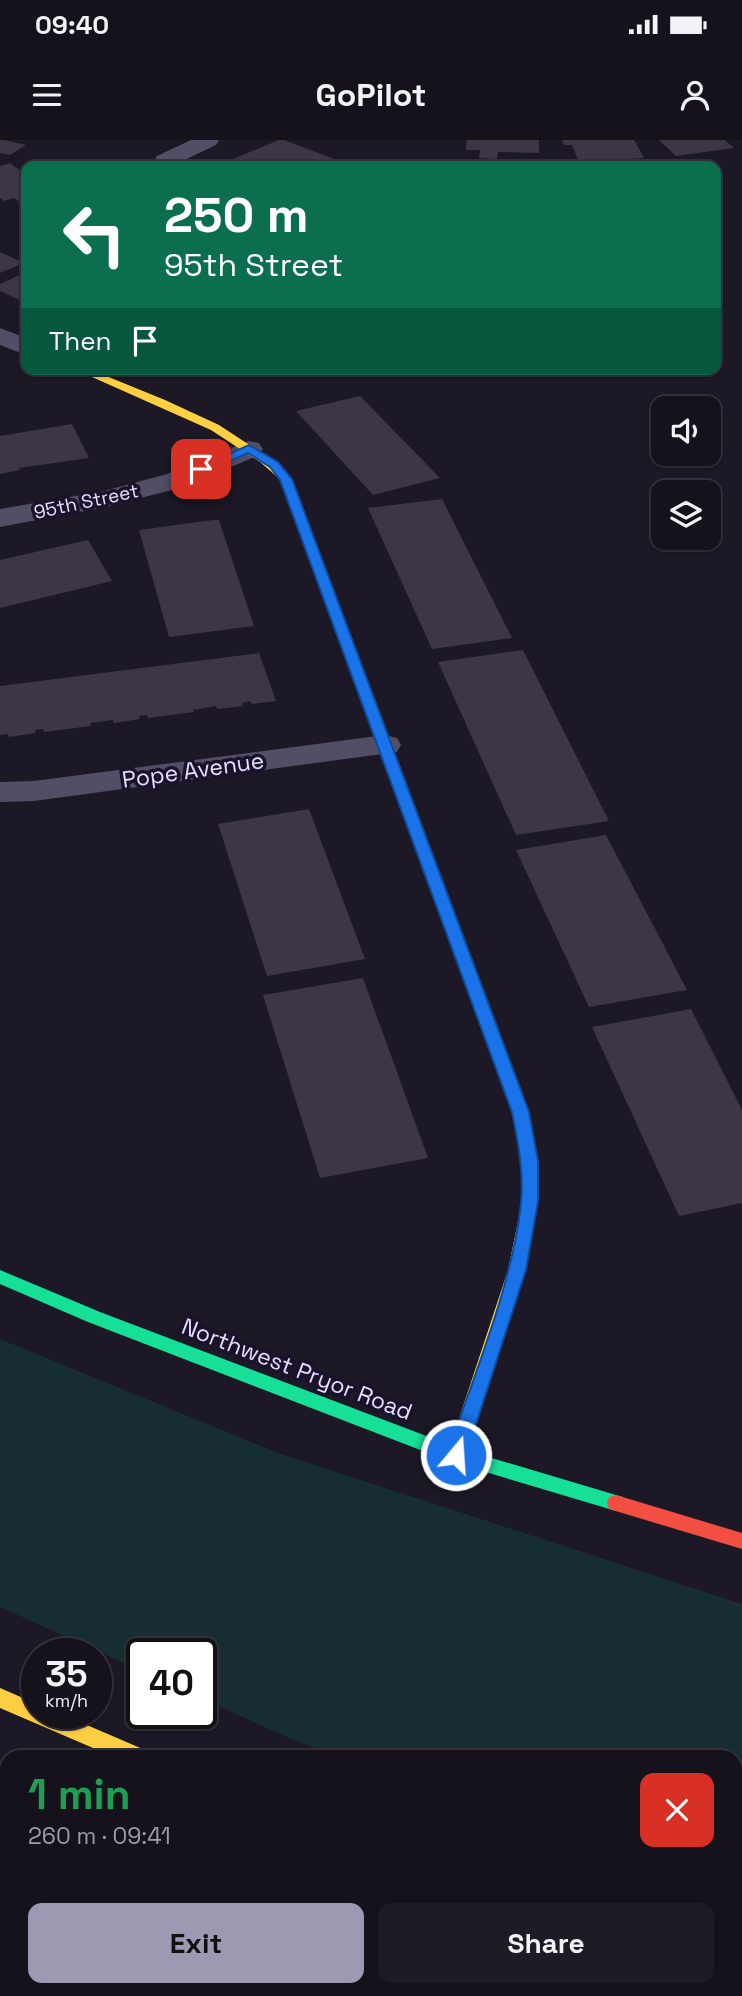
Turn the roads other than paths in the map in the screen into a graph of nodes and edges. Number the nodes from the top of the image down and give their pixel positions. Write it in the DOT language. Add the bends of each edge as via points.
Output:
graph roads {
  1 [pos="208,140"];
  2 [pos="171,161"];
  3 [pos="0,336"];
  4 [pos="21,345"];
  5 [pos="93,375"];
  6 [pos="249,449"];
  7 [pos="0,518"];
  8 [pos="385,745"];
  9 [pos="0,792"];
  10 [pos="0,1277"];
  11 [pos="456,1455"];
  12 [pos="742,1541"];
  13 [pos="0,1698"];
  14 [pos="122,1750"];
  1 -- 2 [label="street"];
  3 -- 4 [label="street"];
  5 -- 6 [label="main road" via="212,426"];
  6 -- 7 [label="street, 95th Street" via="177,480 106,499"];
  6 -- 8 [label="main road" via="286,479"];
  8 -- 9 [label="street, Pope Avenue"];
  8 -- 11 [label="main road" via="521,1112 530,1161 530,1202 517,1270"];
  10 -- 11 [label="main road, Northwest Pryor Road"];
  11 -- 12 [label="main road, Northwest Pryor Road"];
  13 -- 14 [label="main road"];
}
